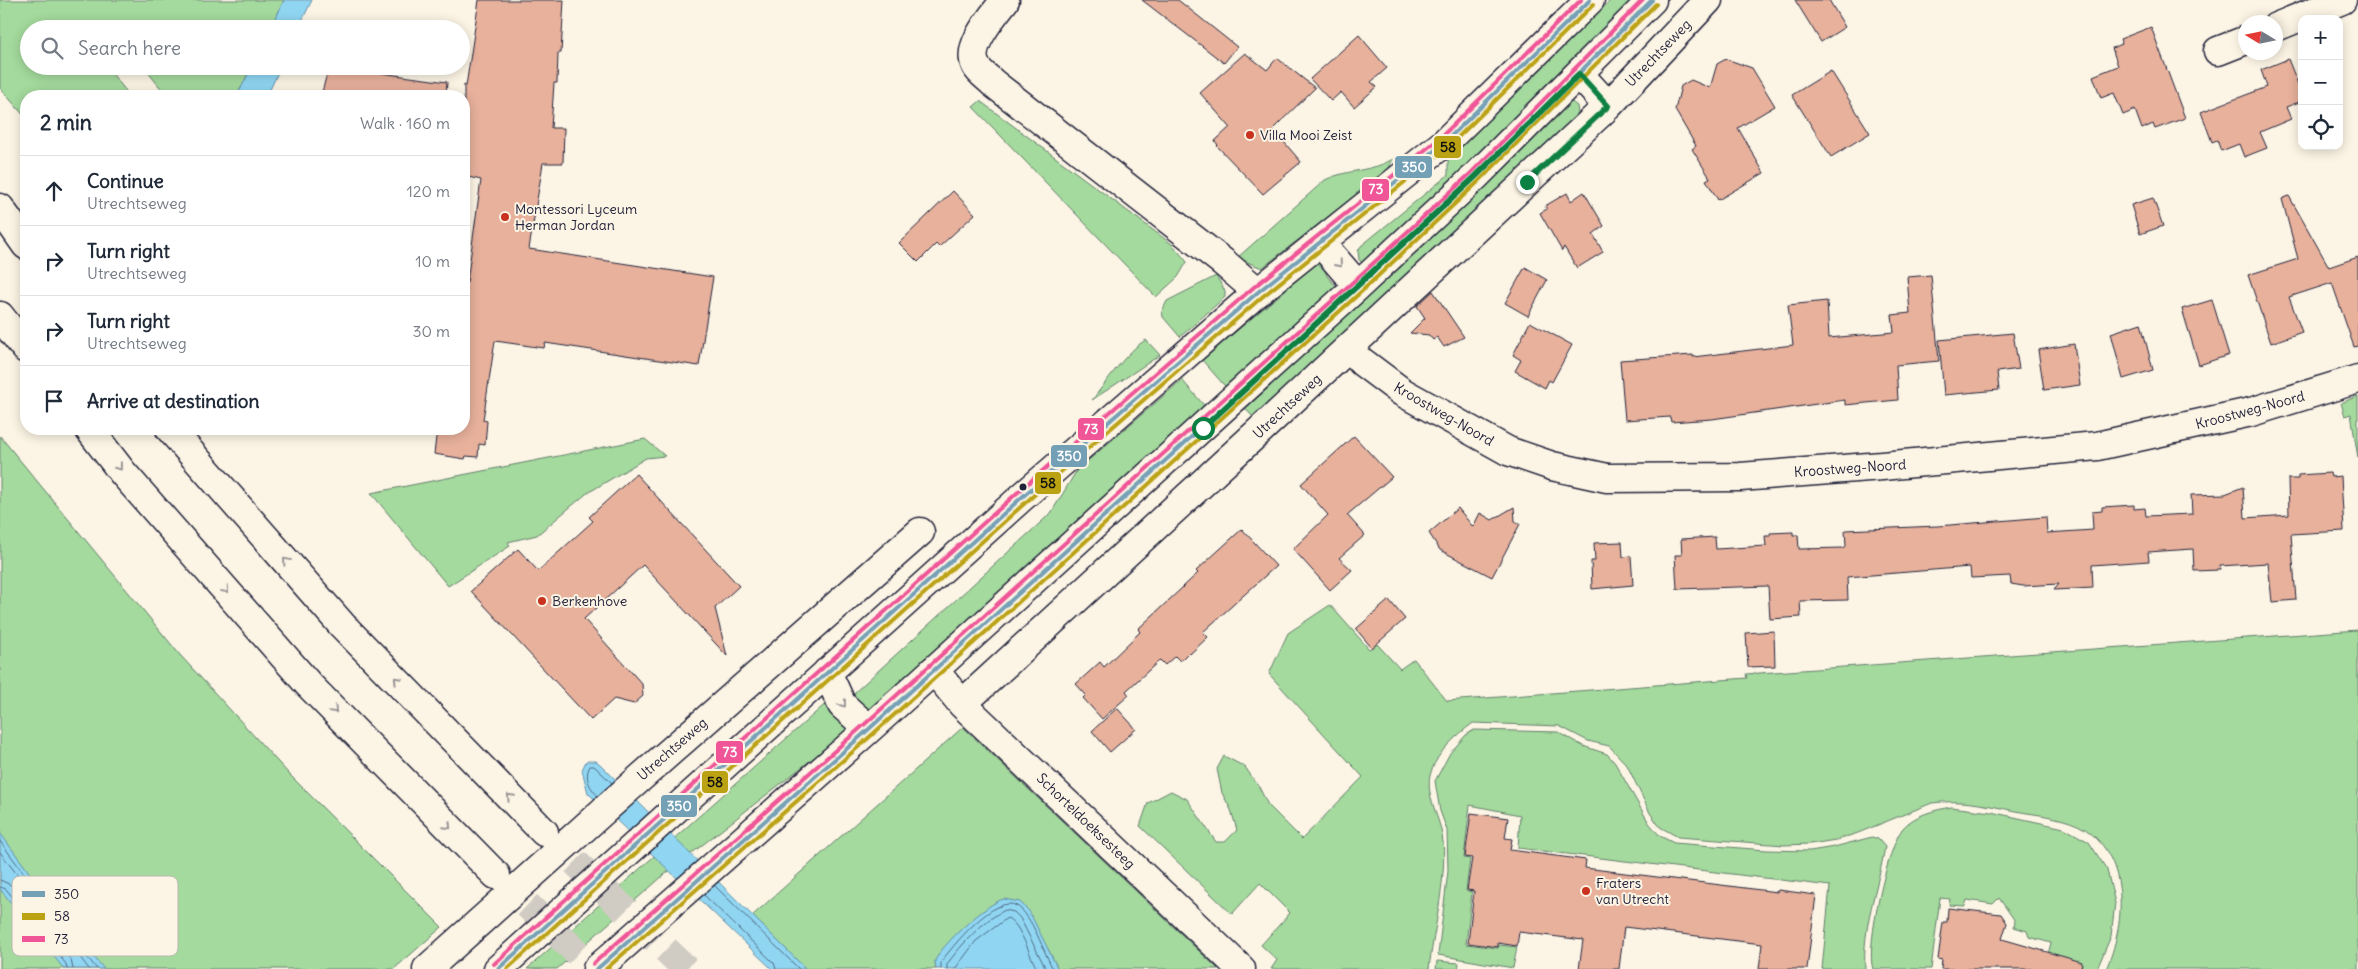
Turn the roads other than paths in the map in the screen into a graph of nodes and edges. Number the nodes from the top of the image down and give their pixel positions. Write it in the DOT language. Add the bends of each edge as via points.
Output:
graph roads {
  1 [pos="1005,0"];
  2 [pos="1590,0"];
  3 [pos="1652,0"];
  4 [pos="1708,0"];
  5 [pos="2342,0"];
  6 [pos="2283,24"];
  7 [pos="2238,43"];
  8 [pos="2218,51"];
  9 [pos="1579,74"];
  10 [pos="1608,106"];
  11 [pos="0,208"];
  12 [pos="20,236"];
  13 [pos="1320,242"];
  14 [pos="1358,286"];
  15 [pos="1258,292"];
  16 [pos="0,316"];
  17 [pos="20,341"];
  18 [pos="1362,362"];
  19 [pos="2358,379"];
  20 [pos="94,435"];
  21 [pos="175,435"];
  22 [pos="920,532"];
  23 [pos="934,670"];
  24 [pos="827,672"];
  25 [pos="962,704"];
  26 [pos="869,729"];
  27 [pos="544,832"];
  28 [pos="496,875"];
  29 [pos="426,969"];
  30 [pos="498,969"];
  31 [pos="597,969"];
  32 [pos="1241,969"];
  1 -- 15 [label="main road" via="982,32 973,54 976,66 993,83"];
  2 -- 13 [label="main road" via="1444,143"];
  3 -- 9 [label="main road"];
  4 -- 10 [label="main road, Utrechtseweg"];
  5 -- 6 [label="main road"];
  7 -- 8 [label="main road"];
  9 -- 10 [label="main road"];
  9 -- 14 [label="main road"];
  10 -- 25 [label="main road, Utrechtseweg"];
  11 -- 12 [label="main road"];
  13 -- 14 [label="main road, one-way"];
  13 -- 15 [label="main road"];
  14 -- 23 [label="main road"];
  15 -- 24 [label="main road"];
  16 -- 17 [label="main road"];
  18 -- 19 [label="main road, Kroostweg-Noord" via="1402,392 1508,451 1552,466 1607,478 1740,477 2097,446 2251,412"];
  20 -- 28 [label="main road, one-way" via="123,473 309,685"];
  27 -- 21 [label="main road, one-way" via="342,624"];
  22 -- 29 [label="main road, Utrechtseweg"];
  23 -- 25 [label="main road, Schorteldoeksesteeg"];
  23 -- 26 [label="main road"];
  24 -- 26 [label="main road, one-way" via="842,705"];
  24 -- 30 [label="main road"];
  25 -- 32 [label="main road, Schorteldoeksesteeg"];
  26 -- 31 [label="main road"];
}
